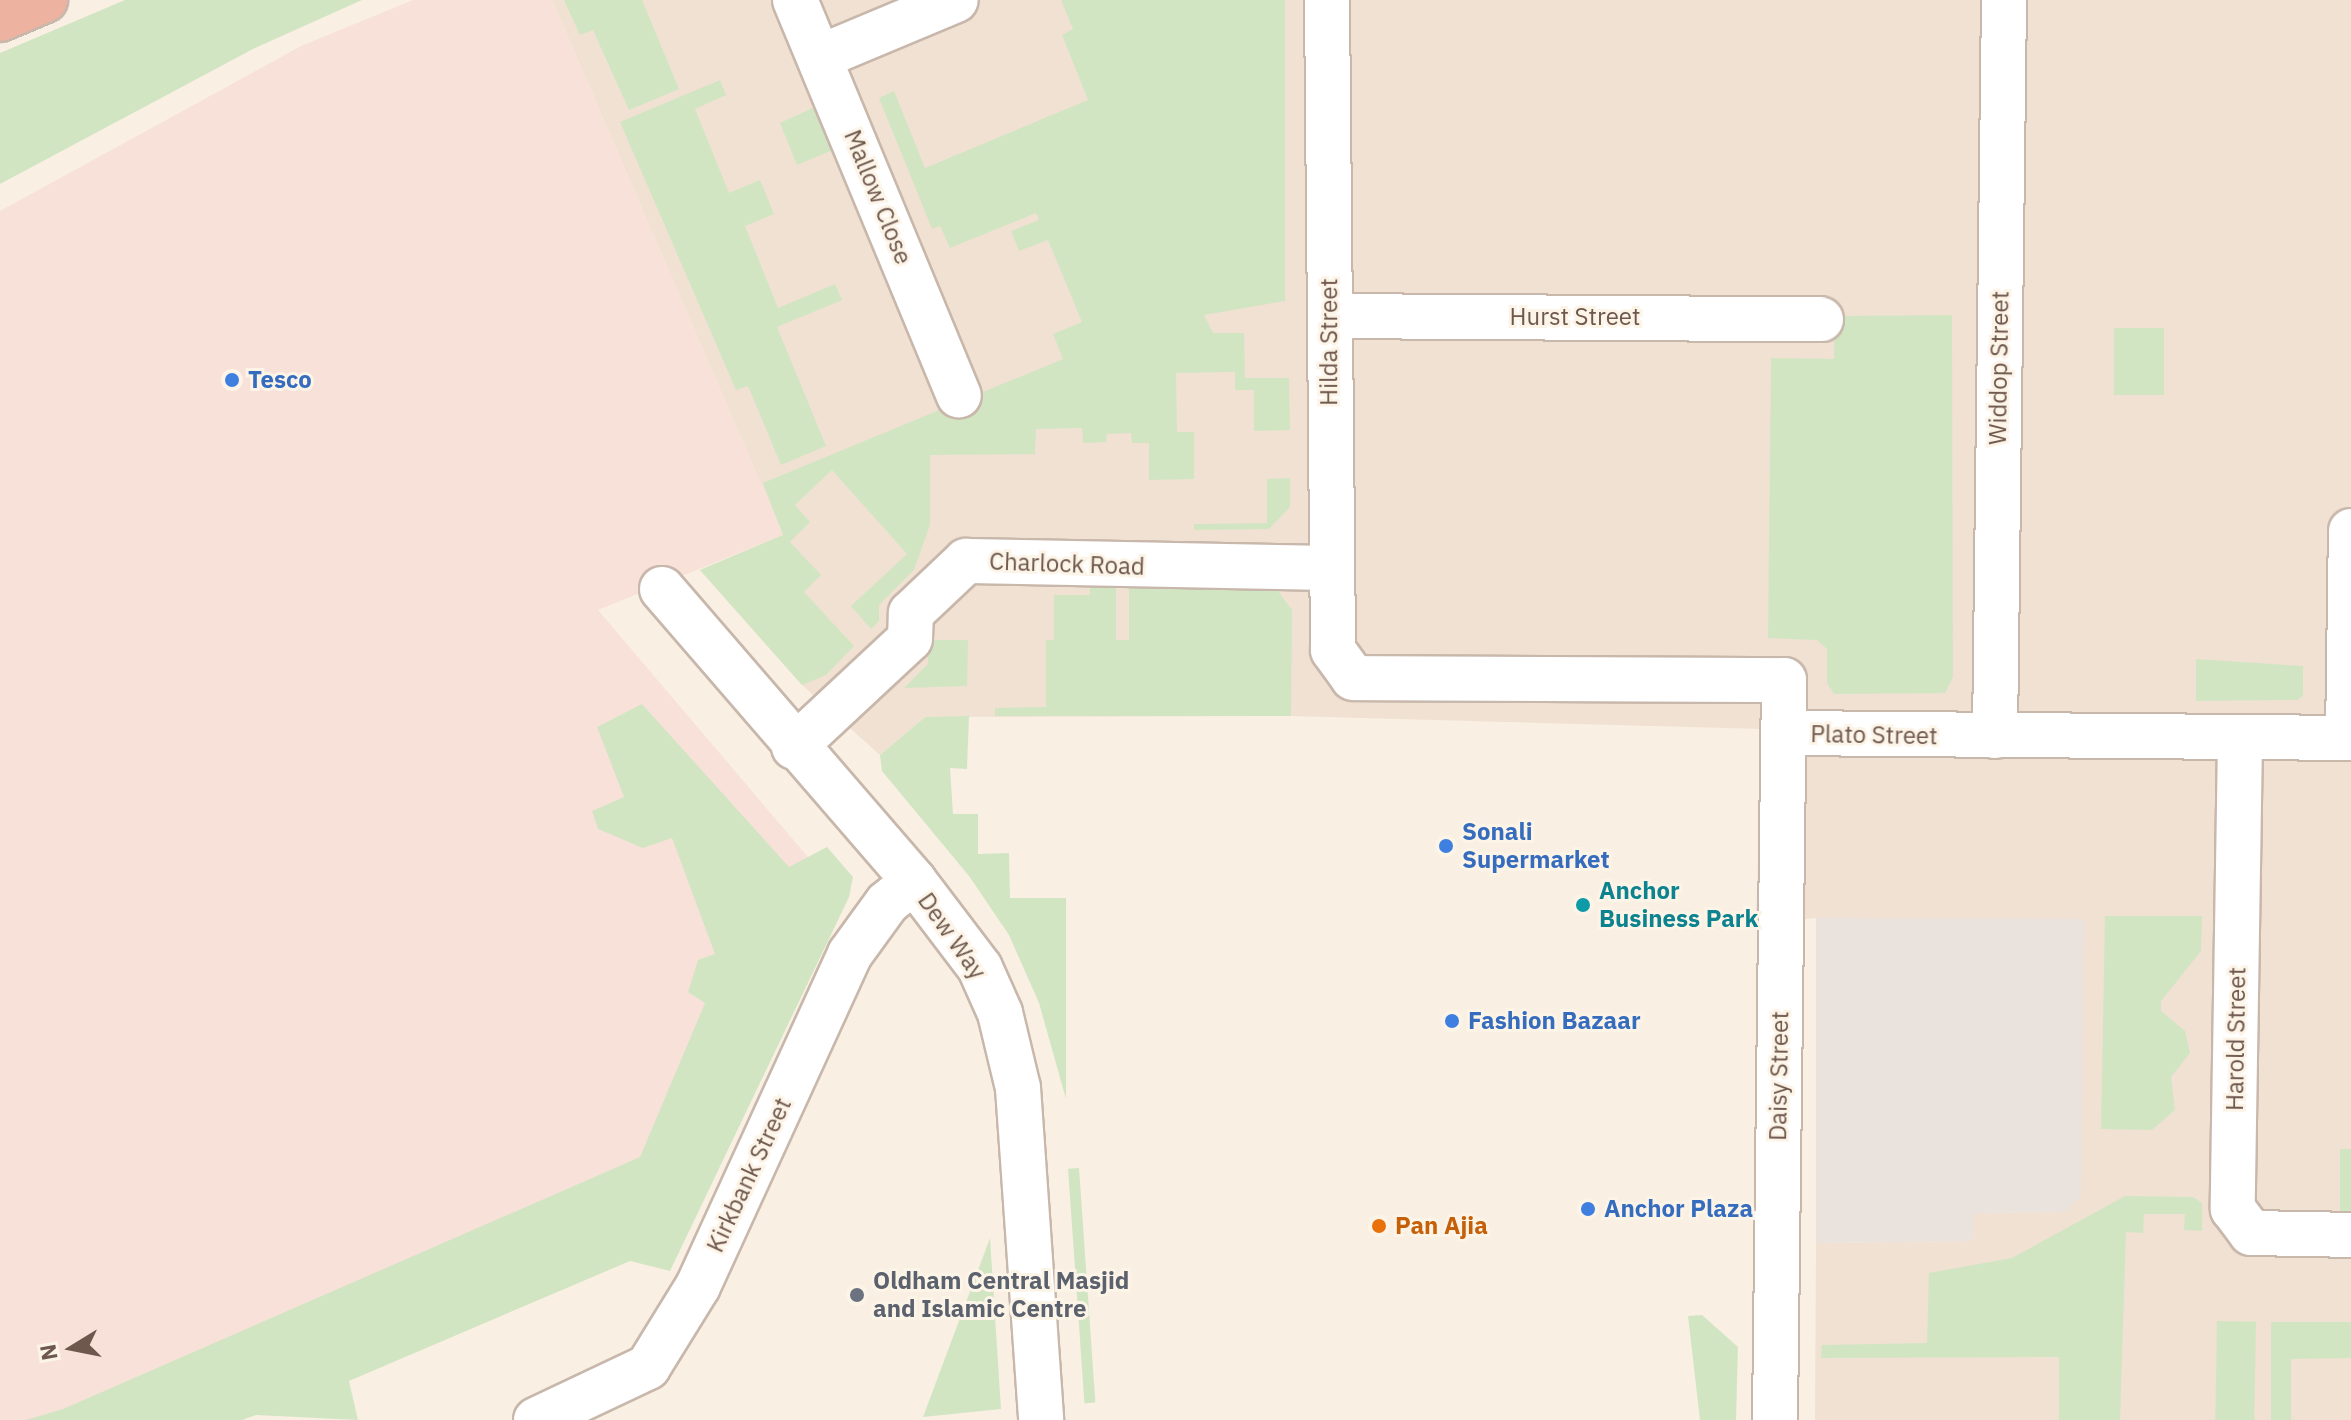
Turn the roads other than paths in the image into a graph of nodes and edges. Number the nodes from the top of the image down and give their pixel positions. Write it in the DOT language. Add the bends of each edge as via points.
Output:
graph roads {
  1 [pos="45,0"];
  2 [pos="795,0"];
  3 [pos="956,0"];
  4 [pos="1327,0"];
  5 [pos="2004,0"];
  6 [pos="0,19"];
  7 [pos="820,57"];
  8 [pos="1330,316"];
  9 [pos="1821,319"];
  10 [pos="959,395"];
  11 [pos="2351,531"];
  12 [pos="1332,568"];
  13 [pos="662,589"];
  14 [pos="1353,678"];
  15 [pos="1783,733"];
  16 [pos="1995,736"];
  17 [pos="2350,738"];
  18 [pos="2240,740"];
  19 [pos="794,747"];
  20 [pos="914,881"];
  21 [pos="2351,1235"];
  22 [pos="536,1420"];
  23 [pos="1041,1420"];
  24 [pos="1775,1420"];
  1 -- 6 [label="highway"];
  2 -- 7 [label="street, Mallow Close"];
  3 -- 7 [label="street"];
  4 -- 8 [label="street, Hilda Street"];
  5 -- 16 [label="street, Widdop Street"];
  7 -- 10 [label="street, Mallow Close"];
  8 -- 9 [label="street, Hurst Street"];
  8 -- 12 [label="street, Hilda Street"];
  11 -- 17 [label="street"];
  12 -- 14 [label="street, Hilda Street" via="1333,650"];
  12 -- 19 [label="street, Charlock Road" via="966,561 911,613 910,639"];
  13 -- 19 [label="street, Dew Way"];
  14 -- 15 [label="street, Plato Street" via="1784,680"];
  15 -- 16 [label="street, Plato Street"];
  15 -- 24 [label="street, Daisy Street"];
  16 -- 18 [label="street, Plato Street"];
  17 -- 18 [label="street, Plato Street"];
  18 -- 21 [label="street, Harold Street" via="2233,1209 2251,1233"];
  19 -- 20 [label="street, Dew Way"];
  20 -- 22 [label="street, Kirkbank Street" via="887,903 850,954 698,1286 648,1367"];
  20 -- 23 [label="street, Dew Way" via="980,968 1000,1013 1018,1088"];
}
